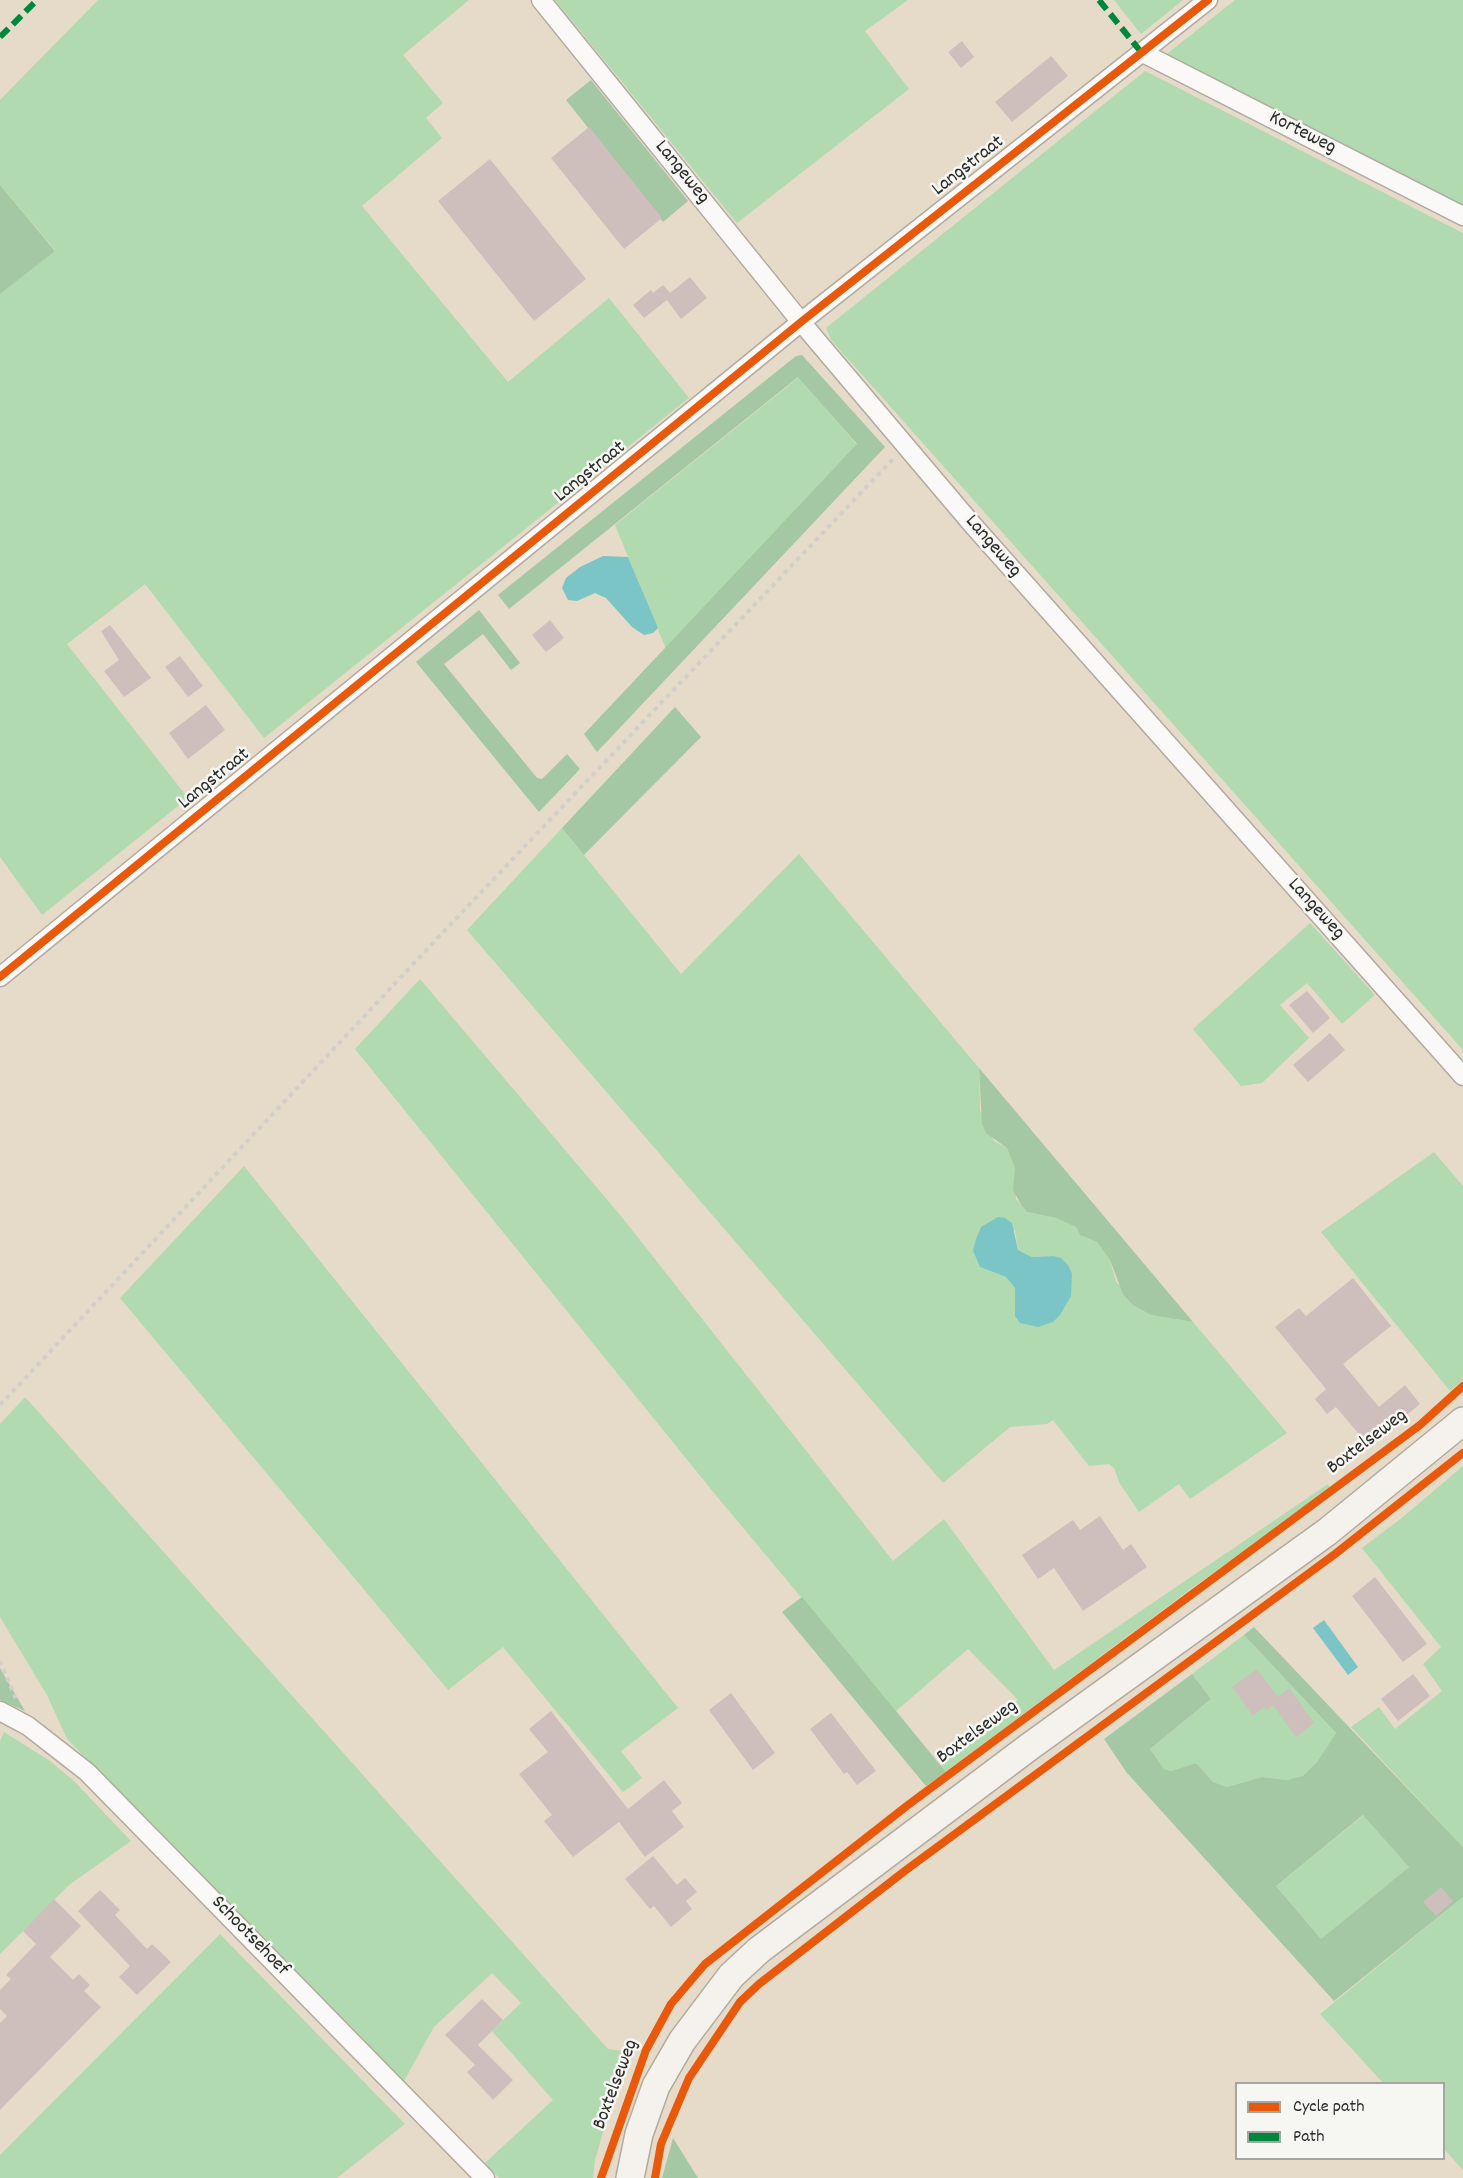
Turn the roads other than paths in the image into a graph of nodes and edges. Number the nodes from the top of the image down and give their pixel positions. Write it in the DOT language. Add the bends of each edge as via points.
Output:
graph roads {
  1 [pos="541,0"];
  2 [pos="1208,0"];
  3 [pos="1141,52"];
  4 [pos="1463,216"];
  5 [pos="801,322"];
  6 [pos="0,977"];
  7 [pos="1463,1076"];
  8 [pos="1463,1421"];
  9 [pos="0,1712"];
  10 [pos="485,2178"];
  11 [pos="630,2178"];
  1 -- 5 [label="street, Langeweg"];
  2 -- 3 [label="street, Langstraat"];
  3 -- 4 [label="street, Korteweg"];
  3 -- 5 [label="street, Langstraat"];
  5 -- 6 [label="street, Langstraat"];
  5 -- 7 [label="street, Langeweg" via="971,523"];
  8 -- 11 [label="main road, Boxtelseweg" via="1326,1532 1029,1747 759,1950 731,1976 682,2040 656,2086 639,2134"];
  9 -- 10 [label="street, Schootsehoef" via="28,1726 87,1772"];
}
